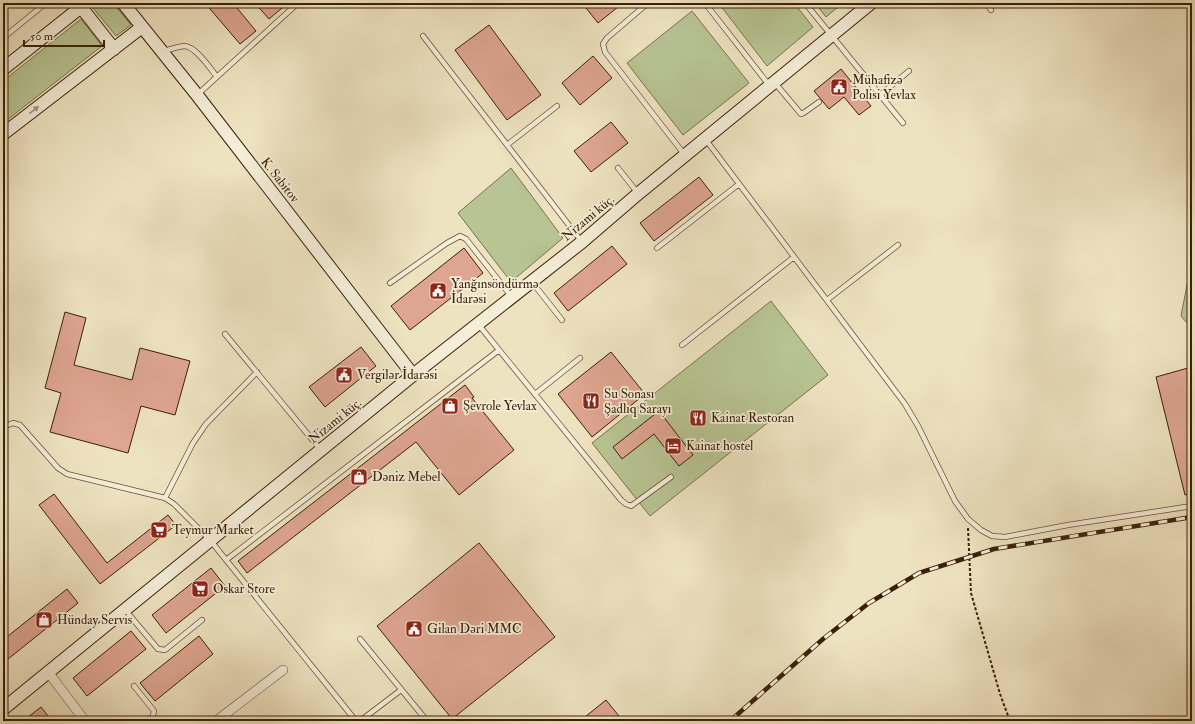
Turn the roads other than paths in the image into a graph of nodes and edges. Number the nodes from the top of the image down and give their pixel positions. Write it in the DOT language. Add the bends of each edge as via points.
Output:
graph roads {
  1 [pos="46,3"];
  2 [pos="123,3"];
  3 [pos="298,3"];
  4 [pos="648,3"];
  5 [pos="705,3"];
  6 [pos="805,3"];
  7 [pos="872,3"];
  8 [pos="986,3"];
  9 [pos="82,4"];
  10 [pos="991,10"];
  11 [pos="142,27"];
  12 [pos="424,36"];
  13 [pos="831,36"];
  14 [pos="3,38"];
  15 [pos="114,49"];
  16 [pos="162,52"];
  17 [pos="3,69"];
  18 [pos="909,71"];
  19 [pos="217,77"];
  20 [pos="772,84"];
  21 [pos="198,95"];
  22 [pos="880,95"];
  23 [pos="819,102"];
  24 [pos="557,106"];
  25 [pos="903,123"];
  26 [pos="3,134"];
  27 [pos="705,139"];
  28 [pos="507,145"];
  29 [pos="685,155"];
  30 [pos="618,168"];
  31 [pos="739,184"];
  32 [pos="638,194"];
  33 [pos="582,242"];
  34 [pos="898,245"];
  35 [pos="657,248"];
  36 [pos="794,257"];
  37 [pos="532,282"];
  38 [pos="390,284"];
  39 [pos="512,297"];
  40 [pos="827,300"];
  41 [pos="562,320"];
  42 [pos="478,324"];
  43 [pos="225,334"];
  44 [pos="682,345"];
  45 [pos="499,350"];
  46 [pos="580,358"];
  47 [pos="257,372"];
  48 [pos="413,375"];
  49 [pos="535,394"];
  50 [pos="3,427"];
  51 [pos="321,450"];
  52 [pos="671,477"];
  53 [pos="165,498"];
  54 [pos="1192,506"];
  55 [pos="210,540"];
  56 [pos="226,560"];
  57 [pos="125,609"];
  58 [pos="202,620"];
  59 [pos="360,639"];
  60 [pos="283,670"];
  61 [pos="48,672"];
  62 [pos="134,686"];
  63 [pos="401,690"];
  64 [pos="3,709"];
  65 [pos="81,718"];
  66 [pos="144,721"];
  67 [pos="216,721"];
  68 [pos="356,721"];
  69 [pos="360,721"];
  70 [pos="427,721"];
  1 -- 14 [label="lane"];
  2 -- 11 [label="main road, K. Sabitov"];
  3 -- 19 [label="lane"];
  4 -- 29 [label="lane" via="603,44 605,52"];
  5 -- 20 [label="lane"];
  6 -- 13 [label="lane"];
  7 -- 13 [label="main road, Nizami küç."];
  8 -- 10 [label="lane"];
  9 -- 15 [label="main road"];
  9 -- 17 [label="main road"];
  11 -- 15 [label="main road"];
  11 -- 16 [label="main road, K. Sabitov"];
  12 -- 28 [label="lane"];
  13 -- 20 [label="main road, Nizami küç."];
  13 -- 22 [label="lane"];
  26 -- 15 [label="main road, one-way"];
  16 -- 19 [label="lane" via="183,46 190,47"];
  16 -- 21 [label="main road, K. Sabitov"];
  18 -- 22 [label="lane"];
  19 -- 21 [label="lane"];
  20 -- 23 [label="lane" via="801,114"];
  20 -- 27 [label="main road, Nizami küç."];
  21 -- 48 [label="main road, K. Sabitov"];
  22 -- 25 [label="lane"];
  24 -- 28 [label="lane"];
  27 -- 29 [label="main road, Nizami küç."];
  27 -- 31 [label="lane"];
  28 -- 33 [label="lane"];
  29 -- 32 [label="main road, Nizami küç."];
  30 -- 32 [label="lane"];
  31 -- 35 [label="lane"];
  31 -- 36 [label="lane"];
  32 -- 33 [label="main road, Nizami küç."];
  33 -- 37 [label="main road, Nizami küç."];
  34 -- 40 [label="lane"];
  36 -- 40 [label="lane"];
  36 -- 44 [label="lane"];
  37 -- 39 [label="main road, Nizami küç."];
  37 -- 41 [label="lane"];
  38 -- 39 [label="lane" via="460,236"];
  39 -- 42 [label="main road, Nizami küç."];
  40 -- 54 [label="lane" via="905,404 956,501 968,519 981,530 992,536 1005,537"];
  42 -- 45 [label="lane"];
  42 -- 48 [label="main road, Nizami küç."];
  43 -- 47 [label="lane"];
  45 -- 49 [label="lane"];
  45 -- 56 [label="lane"];
  46 -- 49 [label="lane"];
  47 -- 51 [label="lane"];
  47 -- 53 [label="lane" via="206,424 193,443"];
  48 -- 51 [label="main road, Nizami küç."];
  49 -- 52 [label="lane" via="620,500 626,504 631,506"];
  50 -- 53 [label="lane" via="13,423 20,425 58,468 67,474"];
  51 -- 55 [label="main road, Nizami küç."];
  53 -- 55 [label="lane"];
  55 -- 56 [label="lane"];
  55 -- 57 [label="main road, Nizami küç."];
  56 -- 68 [label="lane"];
  57 -- 58 [label="lane" via="158,649 165,650"];
  57 -- 61 [label="main road, Nizami küç."];
  59 -- 63 [label="lane"];
  60 -- 67 [label="street"];
  61 -- 64 [label="main road, Nizami küç."];
  61 -- 65 [label="street"];
  62 -- 66 [label="lane" via="154,711 153,716"];
  63 -- 69 [label="lane"];
  63 -- 70 [label="lane"];
}
